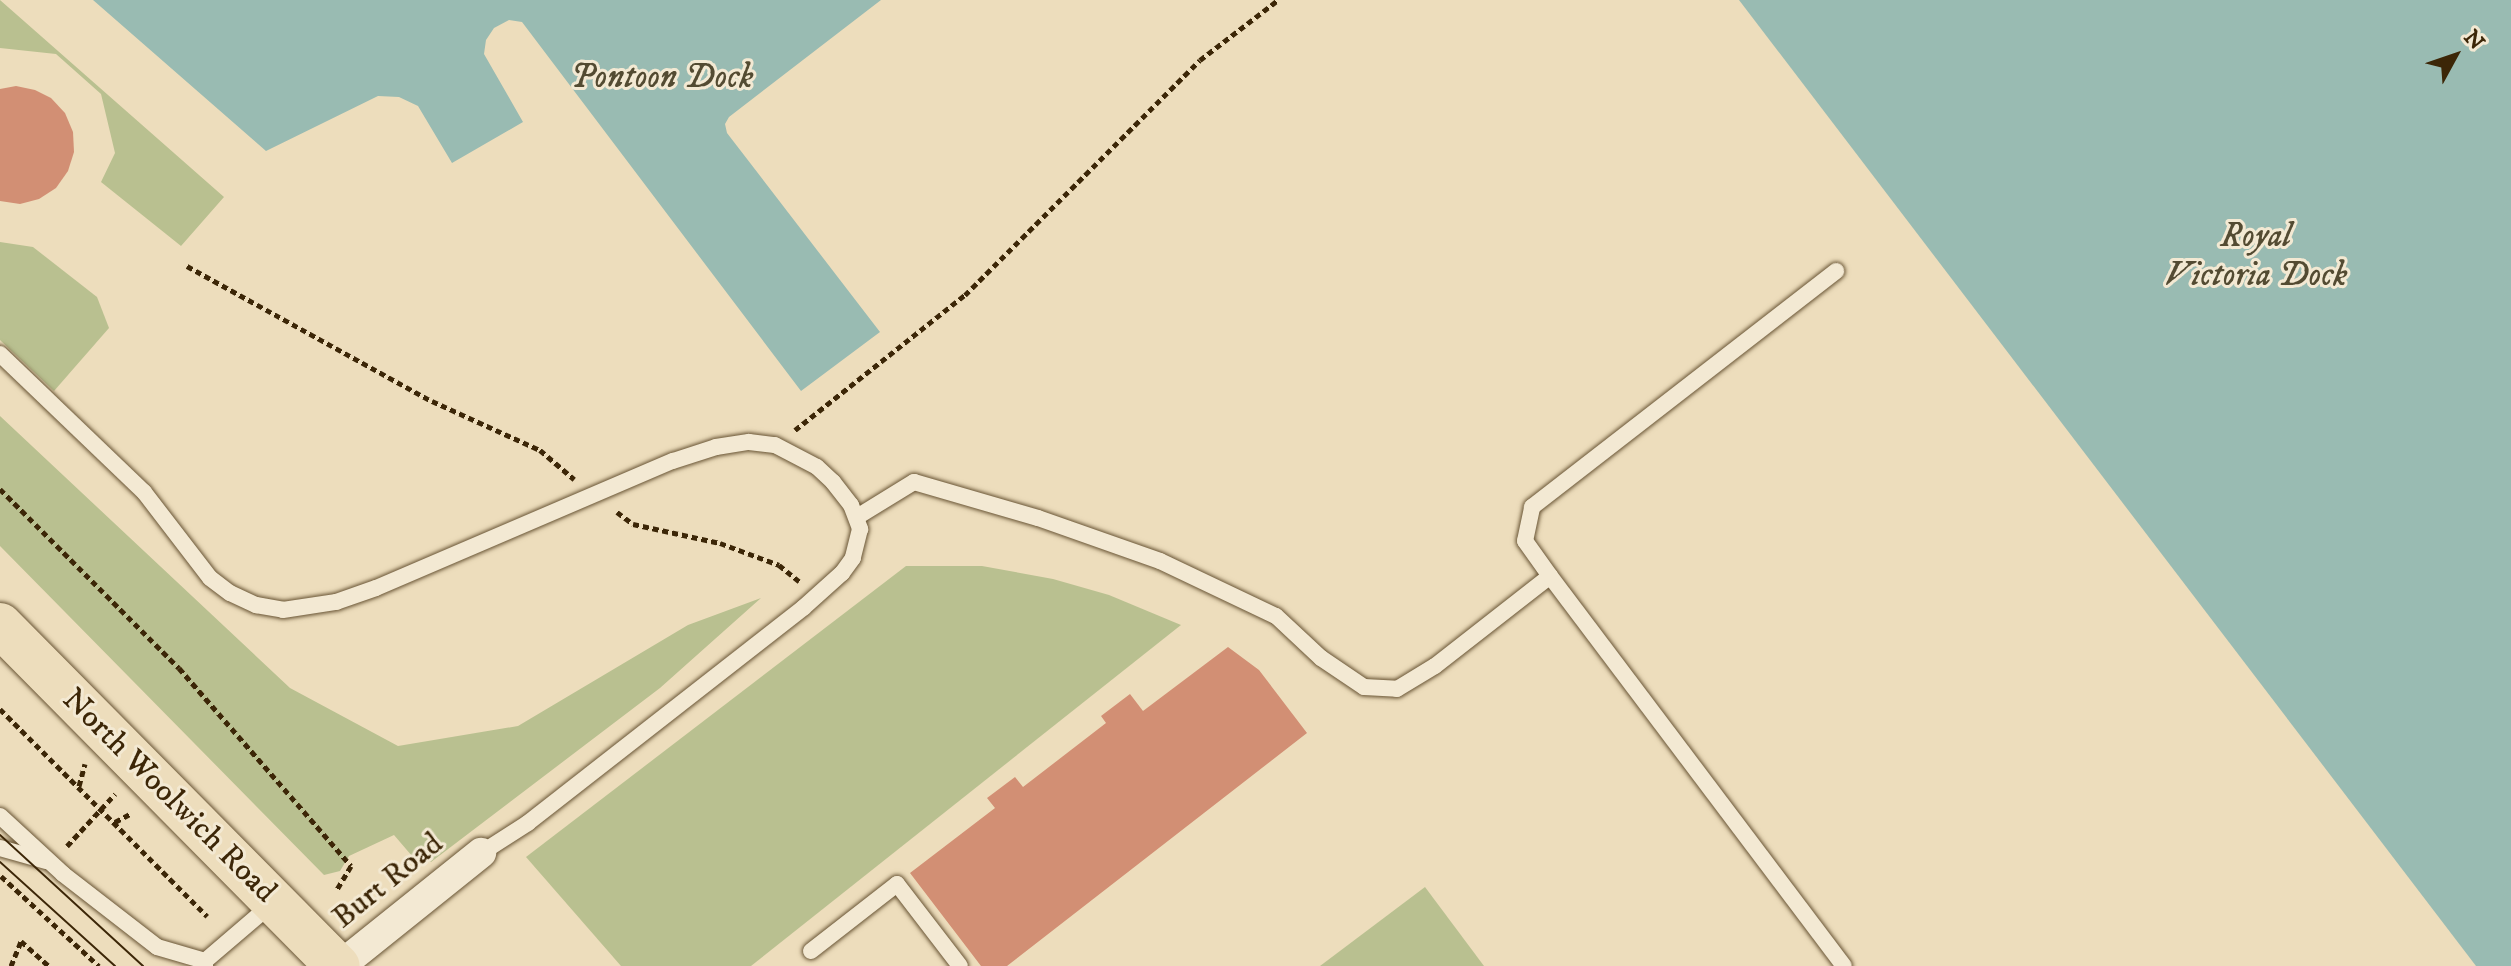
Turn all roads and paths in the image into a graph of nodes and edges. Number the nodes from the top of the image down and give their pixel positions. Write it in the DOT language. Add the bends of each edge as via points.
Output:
graph roads {
  1 [pos="1278,0"];
  2 [pos="187,266"];
  3 [pos="1836,271"];
  4 [pos="0,354"];
  5 [pos="775,445"];
  6 [pos="0,489"];
  7 [pos="593,494"];
  8 [pos="857,517"];
  9 [pos="1550,576"];
  10 [pos="816,598"];
  11 [pos="0,625"];
  12 [pos="0,709"];
  13 [pos="85,766"];
  14 [pos="79,786"];
  15 [pos="95,788"];
  16 [pos="116,793"];
  17 [pos="88,795"];
  18 [pos="102,809"];
  19 [pos="134,812"];
  20 [pos="0,816"];
  21 [pos="115,822"];
  22 [pos="0,848"];
  23 [pos="481,853"];
  24 [pos="51,863"];
  25 [pos="0,875"];
  26 [pos="336,891"];
  27 [pos="274,902"];
  28 [pos="207,916"];
  29 [pos="811,951"];
  30 [pos="205,964"];
  31 [pos="94,965"];
  32 [pos="11,966"];
  33 [pos="49,966"];
  34 [pos="339,966"];
  35 [pos="960,966"];
  36 [pos="1844,966"];
  1 -- 5 [label="path" via="1200,60 965,295"];
  2 -- 7 [label="path" via="432,401 540,450"];
  3 -- 9 [label="lane" via="1532,507 1525,541"];
  4 -- 7 [label="lane" via="144,492 210,578 256,605 283,610 336,602"];
  5 -- 7 [label="lane" via="716,447"];
  5 -- 8 [label="lane" via="817,467"];
  6 -- 26 [label="path" via="179,668 351,866"];
  7 -- 10 [label="path" via="633,524 720,543 779,565"];
  8 -- 9 [label="lane" via="914,482 1038,518 1160,561 1276,616 1321,658 1364,687 1397,689 1435,666"];
  8 -- 10 [label="lane" via="859,542 853,558"];
  9 -- 36 [label="lane"];
  10 -- 23 [label="lane" via="528,823"];
  11 -- 27 [label="main road, North Woolwich Road"];
  12 -- 14 [label="path"];
  13 -- 14 [label="path"];
  14 -- 17 [label="path"];
  15 -- 17 [label="path"];
  16 -- 18 [label="path"];
  17 -- 18 [label="path"];
  18 -- 21 [label="path"];
  18 -- 24 [label="path"];
  19 -- 21 [label="path"];
  20 -- 24 [label="lane"];
  21 -- 28 [label="path"];
  22 -- 24 [label="lane"];
  23 -- 34 [label="street, Burt Road"];
  24 -- 30 [label="lane" via="157,947"];
  25 -- 31 [label="path"];
  27 -- 30 [label="lane"];
  27 -- 34 [label="main road, North Woolwich Road"];
  29 -- 35 [label="lane" via="897,884"];
  32 -- 33 [label="path" via="21,941"];
}
